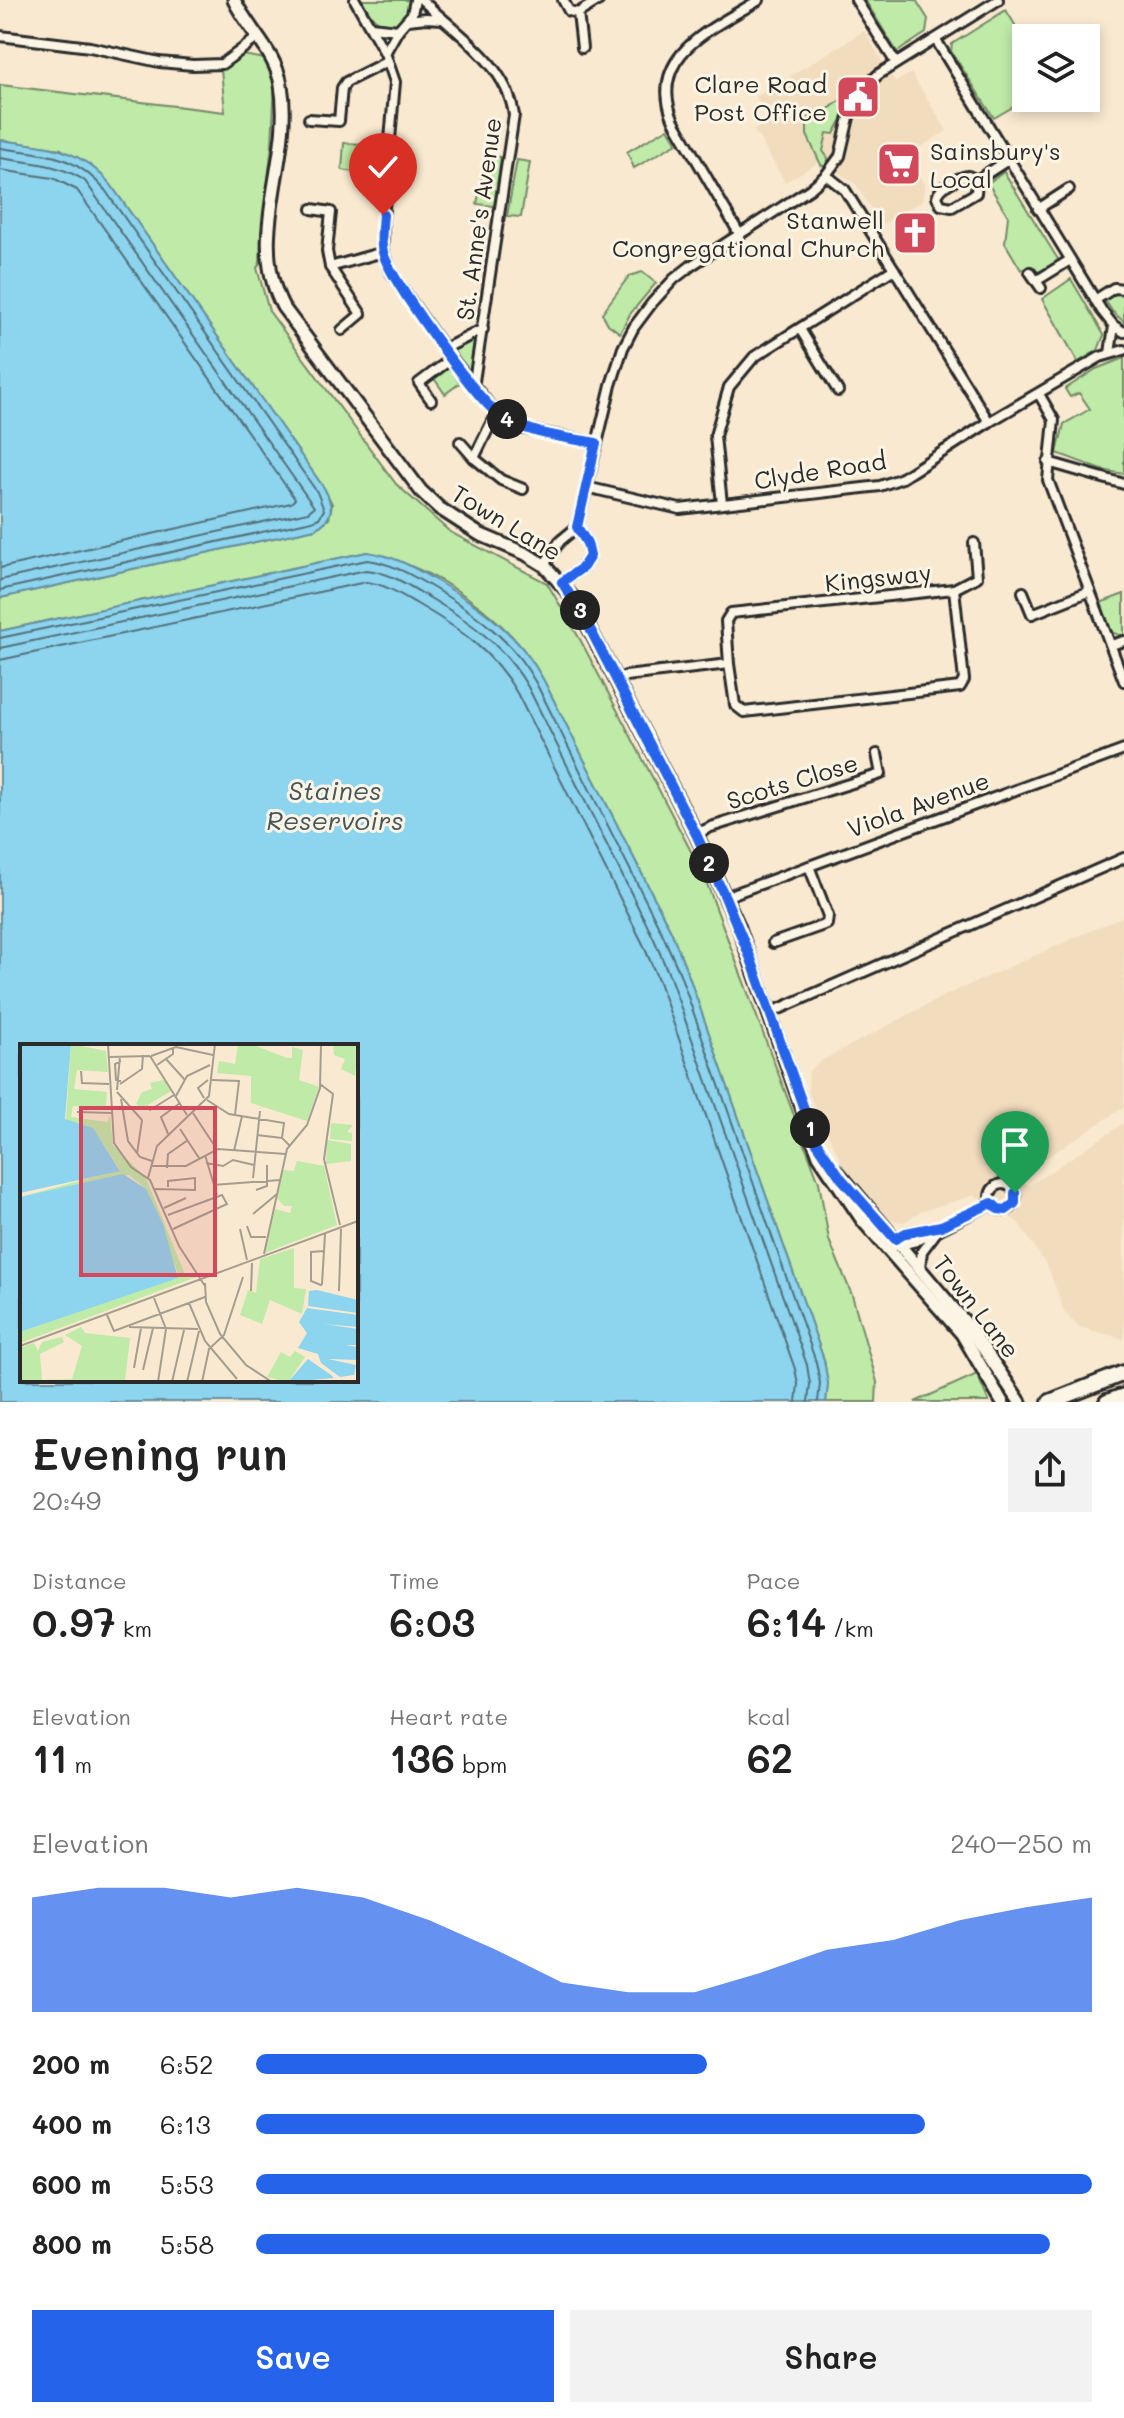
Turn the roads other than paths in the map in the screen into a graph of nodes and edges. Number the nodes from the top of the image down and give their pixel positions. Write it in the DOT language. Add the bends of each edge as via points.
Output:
graph roads {
  1 [pos="234,0"];
  2 [pos="355,0"];
  3 [pos="415,0"];
  4 [pos="422,0"];
  5 [pos="563,0"];
  6 [pos="599,0"];
  7 [pos="759,0"];
  8 [pos="856,0"];
  9 [pos="998,0"];
  10 [pos="578,13"];
  11 [pos="442,19"];
  12 [pos="408,20"];
  13 [pos="371,27"];
  14 [pos="398,30"];
  15 [pos="0,36"];
  16 [pos="257,38"];
  17 [pos="936,40"];
  18 [pos="582,48"];
  19 [pos="386,57"];
  20 [pos="896,63"];
  21 [pos="309,119"];
  22 [pos="1008,160"];
  23 [pos="826,175"];
  24 [pos="977,180"];
  25 [pos="1069,189"];
  26 [pos="312,209"];
  27 [pos="1038,209"];
  28 [pos="740,235"];
  29 [pos="383,252"];
  30 [pos="1070,260"];
  31 [pos="330,267"];
  32 [pos="894,269"];
  33 [pos="1030,272"];
  34 [pos="1124,289"];
  35 [pos="1095,300"];
  36 [pos="1114,326"];
  37 [pos="483,329"];
  38 [pos="800,329"];
  39 [pos="342,330"];
  40 [pos="1124,332"];
  41 [pos="444,349"];
  42 [pos="1124,350"];
  43 [pos="1110,353"];
  44 [pos="451,359"];
  45 [pos="473,388"];
  46 [pos="838,391"];
  47 [pos="1039,394"];
  48 [pos="431,400"];
  49 [pos="496,413"];
  50 [pos="989,422"];
  51 [pos="460,442"];
  52 [pos="596,443"];
  53 [pos="474,458"];
  54 [pos="1048,462"];
  55 [pos="1124,484"];
  56 [pos="586,487"];
  57 [pos="523,489"];
  58 [pos="722,504"];
  59 [pos="577,527"];
  60 [pos="974,543"];
  61 [pos="544,565"];
  62 [pos="562,582"];
  63 [pos="954,589"];
  64 [pos="1090,591"];
  65 [pos="1023,592"];
  66 [pos="1124,641"];
  67 [pos="1111,645"];
  68 [pos="729,664"];
  69 [pos="617,680"];
  70 [pos="1124,681"];
  71 [pos="1124,750"];
  72 [pos="877,754"];
  73 [pos="696,834"];
  74 [pos="1124,858"];
  75 [pos="809,866"];
  76 [pos="725,897"];
  77 [pos="773,943"];
  78 [pos="770,1013"];
  79 [pos="992,1203"];
  80 [pos="941,1226"];
  81 [pos="894,1244"];
  82 [pos="920,1267"];
  83 [pos="1124,1373"];
  84 [pos="1124,1396"];
  85 [pos="1002,1402"];
  86 [pos="1020,1402"];
  87 [pos="1050,1402"];
  88 [pos="1107,1402"];
  1 -- 16 [label="main road, Town Lane"];
  2 -- 13 [label="street"];
  3 -- 12 [label="street"];
  4 -- 11 [label="street, St. Anne's Avenue"];
  5 -- 10 [label="street" via="569,11"];
  6 -- 10 [label="street"];
  7 -- 28 [label="street" via="684,48 671,70 667,91 674,121"];
  8 -- 20 [label="street"];
  9 -- 17 [label="street"];
  10 -- 18 [label="street"];
  11 -- 12 [label="street"];
  11 -- 37 [label="street, St. Anne's Avenue" via="498,72 514,115"];
  12 -- 14 [label="street"];
  13 -- 14 [label="street"];
  13 -- 19 [label="street"];
  14 -- 19 [label="street"];
  15 -- 16 [label="street" via="193,65 222,64"];
  16 -- 61 [label="main road, Town Lane" via="273,60 283,95 267,260 283,307 421,491 479,534"];
  17 -- 20 [label="street"];
  17 -- 22 [label="street"];
  19 -- 21 [label="street" via="346,82 339,121"];
  19 -- 29 [label="street" via="395,82"];
  20 -- 23 [label="street" via="860,94 840,156"];
  22 -- 24 [label="street"];
  22 -- 27 [label="street"];
  23 -- 28 [label="street"];
  23 -- 32 [label="street" via="845,190"];
  24 -- 24 [label="street" via="959,178 940,190 938,202 958,204 976,193"];
  25 -- 27 [label="street"];
  26 -- 31 [label="street" via="331,212"];
  27 -- 30 [label="street"];
  28 -- 52 [label="street" via="674,279 640,317 619,358"];
  29 -- 31 [label="street"];
  29 -- 41 [label="street" via="432,339"];
  30 -- 33 [label="street" via="1038,285"];
  30 -- 35 [label="street"];
  31 -- 39 [label="street" via="361,314"];
  32 -- 38 [label="street"];
  32 -- 50 [label="street"];
  34 -- 35 [label="street" via="1114,288"];
  35 -- 36 [label="street"];
  36 -- 40 [label="street"];
  36 -- 43 [label="street"];
  37 -- 41 [label="street"];
  37 -- 45 [label="street, St. Anne's Avenue"];
  38 -- 46 [label="street"];
  38 -- 58 [label="street" via="754,357 729,387 715,436"];
  41 -- 44 [label="street"];
  42 -- 43 [label="street, Clyde Road"];
  43 -- 47 [label="street, Clyde Road"];
  44 -- 45 [label="street"];
  44 -- 48 [label="street" via="419,383"];
  45 -- 49 [label="street"];
  47 -- 50 [label="street, Clyde Road"];
  47 -- 54 [label="street" via="1054,420"];
  49 -- 52 [label="street" via="525,429"];
  49 -- 53 [label="street"];
  50 -- 58 [label="street, Clyde Road" via="902,478 880,486"];
  51 -- 53 [label="street"];
  52 -- 56 [label="street"];
  53 -- 57 [label="street" via="501,480"];
  54 -- 55 [label="street"];
  54 -- 64 [label="street" via="1048,480"];
  56 -- 58 [label="street, Clyde Road" via="680,509"];
  56 -- 59 [label="street"];
  59 -- 61 [label="street"];
  59 -- 62 [label="street" via="590,556"];
  60 -- 63 [label="street" via="977,577"];
  61 -- 62 [label="main road, Town Lane"];
  62 -- 69 [label="main road, Town Lane"];
  63 -- 68 [label="street, Kingsway" via="731,613 726,621"];
  63 -- 68 [label="street, Kingsway" via="964,680 960,687 744,712 735,705"];
  64 -- 65 [label="street" via="1032,614"];
  64 -- 67 [label="street"];
  66 -- 67 [label="street"];
  67 -- 70 [label="street"];
  68 -- 69 [label="street"];
  69 -- 73 [label="main road, Town Lane"];
  71 -- 75 [label="street, Viola Avenue"];
  72 -- 73 [label="street, Scots Close" via="881,774"];
  73 -- 76 [label="main road, Town Lane"];
  74 -- 78 [label="street"];
  75 -- 76 [label="street, Viola Avenue"];
  75 -- 77 [label="street" via="827,924"];
  76 -- 78 [label="main road, Town Lane"];
  78 -- 81 [label="main road, Town Lane" via="815,1140"];
  79 -- 80 [label="street"];
  80 -- 81 [label="street" via="906,1233"];
  80 -- 82 [label="street" via="922,1251"];
  81 -- 82 [label="main road, Town Lane"];
  81 -- 85 [label="main road, Town Lane" via="962,1334"];
  82 -- 86 [label="main road, Town Lane"];
  83 -- 87 [label="highway"];
  84 -- 88 [label="highway"];
}
